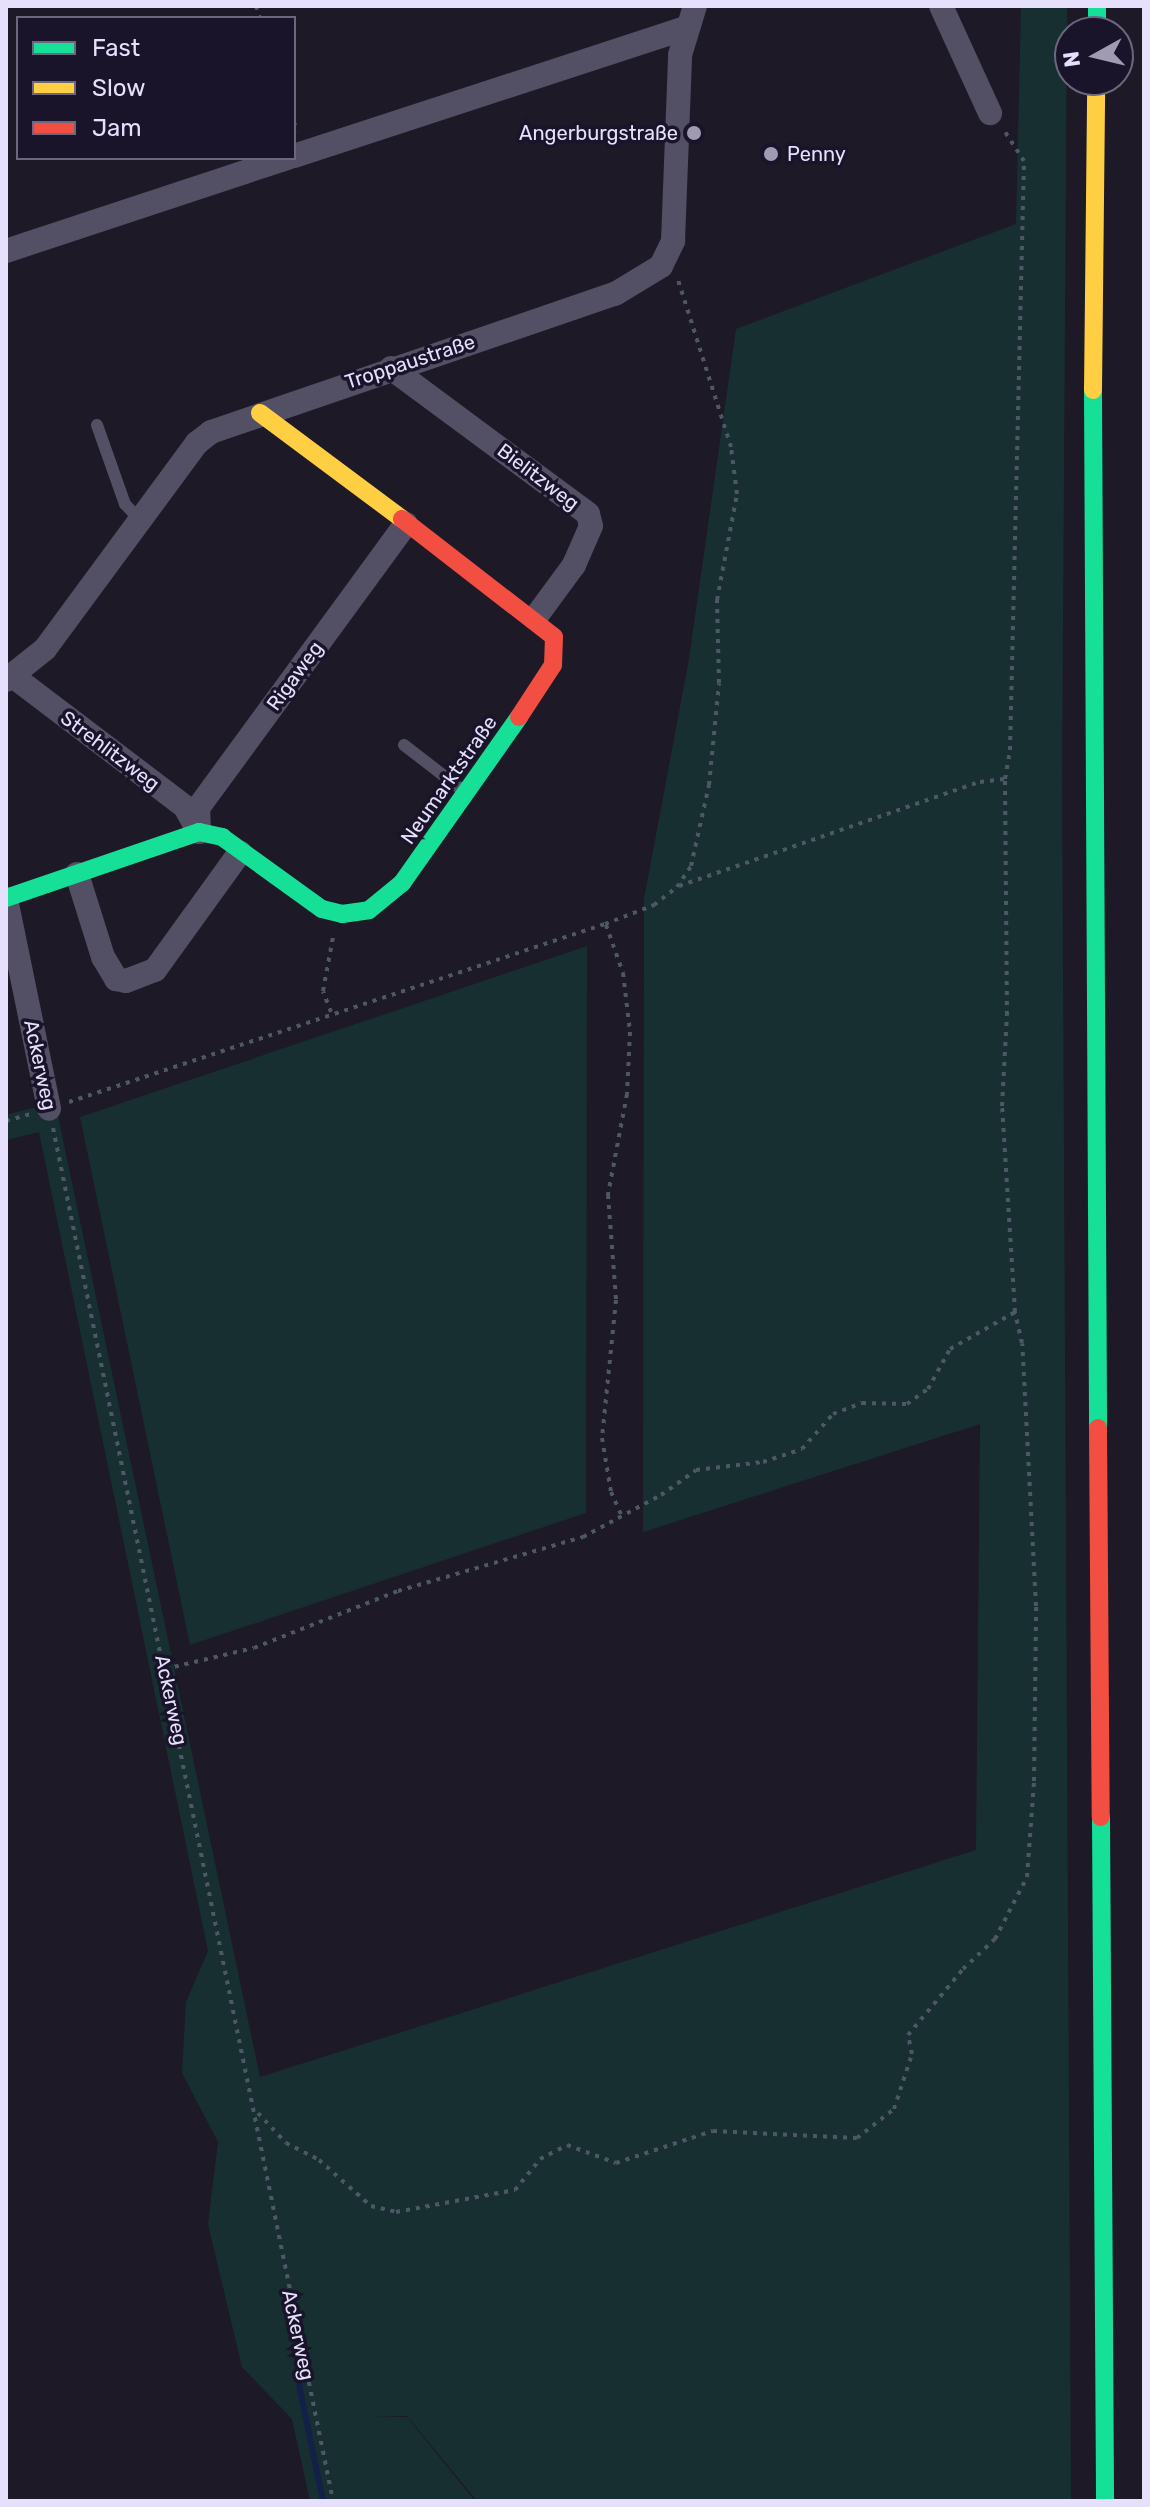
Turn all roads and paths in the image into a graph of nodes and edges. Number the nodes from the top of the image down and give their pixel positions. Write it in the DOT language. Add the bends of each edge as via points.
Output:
graph roads {
  1 [pos="941,6"];
  2 [pos="691,17"];
  3 [pos="1096,96"];
  4 [pos="990,113"];
  5 [pos="296,155"];
  6 [pos="282,160"];
  7 [pos="6,251"];
  8 [pos="670,251"];
  9 [pos="391,368"];
  10 [pos="260,413"];
  11 [pos="97,425"];
  12 [pos="140,520"];
  13 [pos="406,524"];
  14 [pos="535,618"];
  15 [pos="10,678"];
  16 [pos="404,745"];
  17 [pos="1005,779"];
  18 [pos="468,795"];
  19 [pos="199,832"];
  20 [pos="240,852"];
  21 [pos="77,874"];
  22 [pos="677,887"];
  23 [pos="6,899"];
  24 [pos="334,913"];
  25 [pos="605,924"];
  26 [pos="331,1012"];
  27 [pos="49,1109"];
  28 [pos="1015,1312"];
  29 [pos="622,1517"];
  30 [pos="165,1669"];
  31 [pos="258,2113"];
  32 [pos="333,2501"];
  33 [pos="1105,2501"];
  1 -- 4 [label="street"];
  2 -- 5 [label="street"];
  2 -- 8 [label="street" via="676,112 676,208"];
  3 -- 33 [label="main road" via="1092,460"];
  4 -- 17 [label="path" via="1024,161 1010,750"];
  6 -- 7 [label="street"];
  8 -- 9 [label="street, Troppaustraße" via="647,278 615,294"];
  8 -- 22 [label="path" via="731,447 737,494 717,600 719,683 709,785 691,866"];
  9 -- 10 [label="street, Troppaustraße"];
  9 -- 14 [label="street, Bielitzweg" via="588,514 591,526 574,565"];
  10 -- 12 [label="street, Troppaustraße" via="197,443"];
  10 -- 13 [label="main road, Neumarktstraße"];
  11 -- 12 [label="lane" via="125,504"];
  12 -- 15 [label="street, Troppaustraße" via="45,649"];
  13 -- 14 [label="main road, Neumarktstraße"];
  13 -- 19 [label="street, Rigaweg" via="198,808"];
  14 -- 18 [label="main road, Neumarktstraße" via="554,637 553,665"];
  15 -- 19 [label="street, Strehlitzweg" via="185,807"];
  16 -- 18 [label="lane"];
  17 -- 22 [label="path" via="980,782"];
  17 -- 28 [label="path" via="1007,1015 1002,1106"];
  18 -- 24 [label="main road, Neumarktstraße" via="390,896 369,910"];
  19 -- 20 [label="main road" via="222,837"];
  19 -- 21 [label="main road"];
  20 -- 21 [label="street" via="155,970 138,979 116,979 110,971"];
  20 -- 24 [label="main road"];
  21 -- 23 [label="main road"];
  22 -- 25 [label="path" via="654,905"];
  23 -- 27 [label="street, Ackerweg"];
  24 -- 26 [label="path" via="323,991"];
  25 -- 26 [label="path"];
  25 -- 29 [label="path" via="623,973 630,1032 627,1094 608,1195 616,1300 602,1438 611,1492"];
  26 -- 27 [label="path"];
  27 -- 30 [label="path, Ackerweg"];
  28 -- 29 [label="path" via="950,1349 928,1389 907,1404 862,1403 833,1414 802,1449 763,1462 696,1470"];
  28 -- 31 [label="path" via="1022,1343 1036,1606 1027,1877 995,1939 908,2035 912,2054 894,2109 857,2138 713,2131 616,2163 567,2145 540,2159 515,2190 396,2212 371,2206 319,2160 286,2143"];
  29 -- 30 [label="path" via="583,1537 398,1591 254,1648"];
  30 -- 31 [label="path, Ackerweg"];
  31 -- 32 [label="path, Ackerweg"];
}
